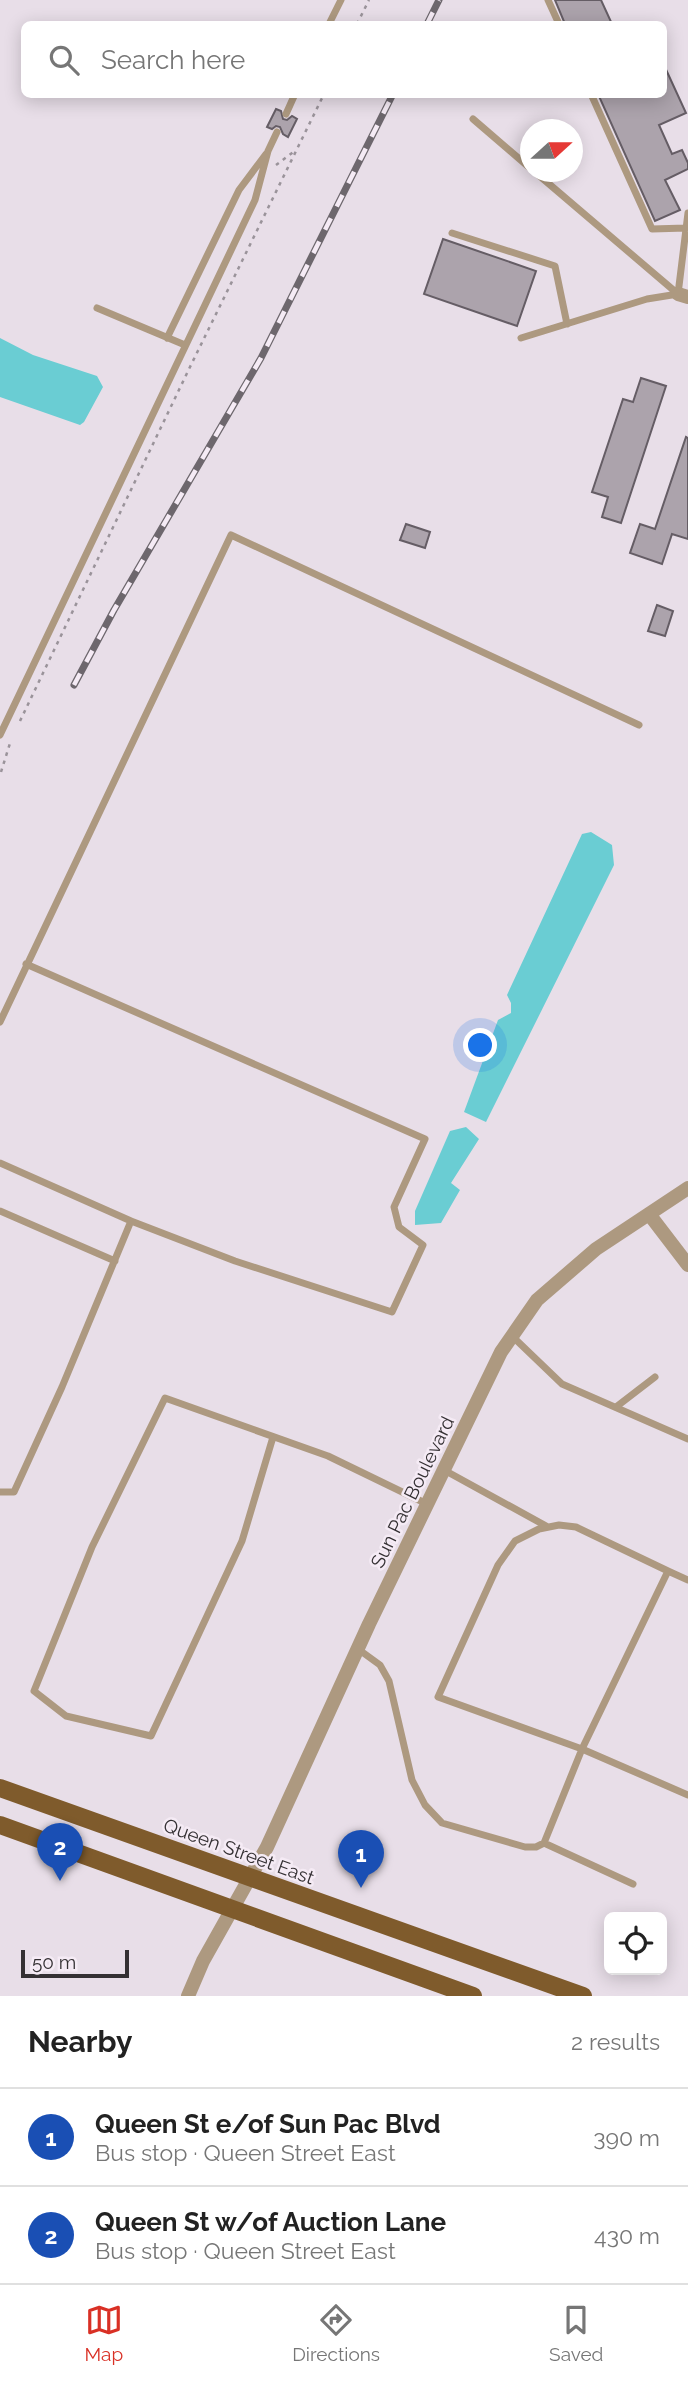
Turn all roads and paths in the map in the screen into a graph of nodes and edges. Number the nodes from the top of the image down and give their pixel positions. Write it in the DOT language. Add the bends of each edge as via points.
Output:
graph roads {
  1 [pos="341,0"];
  2 [pos="369,0"];
  3 [pos="548,0"];
  4 [pos="330,21"];
  5 [pos="358,21"];
  6 [pos="558,21"];
  7 [pos="293,98"];
  8 [pos="322,98"];
  9 [pos="593,98"];
  10 [pos="286,114"];
  11 [pos="473,118"];
  12 [pos="277,132"];
  13 [pos="298,149"];
  14 [pos="268,151"];
  15 [pos="520,159"];
  16 [pos="261,175"];
  17 [pos="547,182"];
  18 [pos="688,213"];
  19 [pos="686,228"];
  20 [pos="452,233"];
  21 [pos="683,296"];
  22 [pos="97,309"];
  23 [pos="566,324"];
  24 [pos="167,338"];
  25 [pos="521,338"];
  26 [pos="185,345"];
  27 [pos="639,725"];
  28 [pos="17,727"];
  29 [pos="0,735"];
  30 [pos="13,736"];
  31 [pos="1,772"];
  32 [pos="26,964"];
  33 [pos="0,1022"];
  34 [pos="0,1163"];
  35 [pos="688,1188"];
  36 [pos="0,1211"];
  37 [pos="649,1214"];
  38 [pos="131,1221"];
  39 [pos="115,1261"];
  40 [pos="688,1265"];
  41 [pos="512,1336"];
  42 [pos="655,1377"];
  43 [pos="616,1407"];
  44 [pos="273,1437"];
  45 [pos="688,1439"];
  46 [pos="444,1470"];
  47 [pos="0,1492"];
  48 [pos="428,1504"];
  49 [pos="548,1527"];
  50 [pos="668,1572"];
  51 [pos="688,1580"];
  52 [pos="358,1648"];
  53 [pos="582,1749"];
  54 [pos="0,1788"];
  55 [pos="688,1795"];
  56 [pos="0,1825"];
  57 [pos="544,1843"];
  58 [pos="250,1877"];
  59 [pos="634,1884"];
  60 [pos="232,1909"];
  61 [pos="188,1996"];
  62 [pos="473,1996"];
  63 [pos="583,1996"];
  1 -- 4 [label="lane"];
  2 -- 5 [label="path"];
  3 -- 6 [label="lane"];
  7 -- 10 [label="lane"];
  8 -- 13 [label="path"];
  9 -- 19 [label="lane" via="652,229"];
  11 -- 15 [label="lane"];
  12 -- 14 [label="lane"];
  13 -- 16 [label="path"];
  13 -- 28 [label="path"];
  14 -- 16 [label="lane"];
  14 -- 24 [label="lane" via="239,190"];
  16 -- 26 [label="lane" via="255,200"];
  17 -- 21 [label="lane"];
  18 -- 19 [label="lane"];
  19 -- 21 [label="lane"];
  20 -- 23 [label="lane" via="555,266"];
  21 -- 23 [label="lane" via="647,299"];
  22 -- 24 [label="lane"];
  23 -- 25 [label="lane"];
  24 -- 26 [label="lane"];
  26 -- 29 [label="lane"];
  27 -- 32 [label="lane" via="231,535"];
  30 -- 31 [label="path"];
  32 -- 33 [label="lane"];
  32 -- 38 [label="lane" via="425,1139 394,1206 400,1227 423,1245 392,1312 234,1261"];
  34 -- 38 [label="lane"];
  35 -- 37 [label="street, Sun Pac Boulevard"];
  36 -- 39 [label="lane"];
  37 -- 40 [label="street"];
  37 -- 41 [label="street, Sun Pac Boulevard" via="596,1249 537,1300"];
  38 -- 39 [label="lane"];
  39 -- 47 [label="lane" via="15,1492"];
  41 -- 43 [label="lane" via="562,1384"];
  41 -- 46 [label="street, Sun Pac Boulevard"];
  42 -- 43 [label="lane"];
  43 -- 45 [label="lane"];
  44 -- 44 [label="lane" via="165,1398 92,1547 34,1691 66,1716 151,1736 242,1541"];
  44 -- 48 [label="lane" via="328,1456"];
  46 -- 48 [label="street, Sun Pac Boulevard"];
  46 -- 49 [label="lane"];
  48 -- 52 [label="street, Sun Pac Boulevard"];
  49 -- 50 [label="lane" via="576,1527"];
  49 -- 53 [label="lane" via="515,1541 498,1565 438,1697"];
  50 -- 51 [label="lane"];
  50 -- 53 [label="lane"];
  52 -- 57 [label="lane" via="380,1665 389,1681 412,1780 425,1805 442,1823 525,1847"];
  52 -- 58 [label="street, Sun Pac Boulevard"];
  53 -- 55 [label="lane"];
  53 -- 57 [label="lane"];
  54 -- 58 [label="main road, Queen Street East"];
  56 -- 60 [label="main road"];
  57 -- 59 [label="lane"];
  58 -- 60 [label="street, Sun Pac Boulevard"];
  58 -- 63 [label="main road, Queen Street East"];
  60 -- 61 [label="street, Sun Pac Boulevard"];
  60 -- 62 [label="main road"];
}
